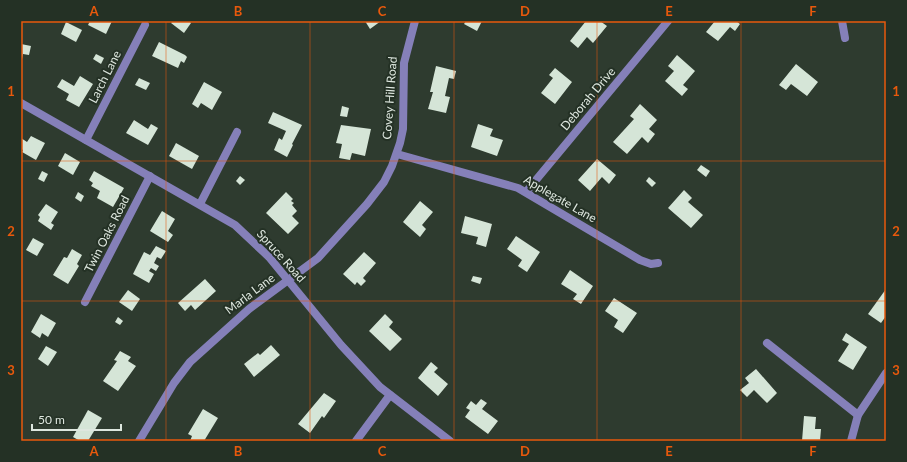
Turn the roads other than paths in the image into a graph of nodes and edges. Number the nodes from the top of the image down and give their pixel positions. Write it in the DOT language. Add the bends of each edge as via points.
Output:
graph roads {
  1 [pos="415,21"];
  2 [pos="668,21"];
  3 [pos="842,21"];
  4 [pos="145,25"];
  5 [pos="845,38"];
  6 [pos="21,103"];
  7 [pos="237,132"];
  8 [pos="86,140"];
  9 [pos="397,154"];
  10 [pos="150,176"];
  11 [pos="526,192"];
  12 [pos="200,204"];
  13 [pos="658,263"];
  14 [pos="288,281"];
  15 [pos="85,302"];
  16 [pos="767,343"];
  17 [pos="886,373"];
  18 [pos="390,395"];
  19 [pos="858,415"];
  20 [pos="139,441"];
  21 [pos="356,441"];
  22 [pos="450,441"];
  23 [pos="851,441"];
  1 -- 9 [label="street, Covey Hill Road" via="404,63 403,129"];
  2 -- 11 [label="street, Deborah Drive"];
  3 -- 5 [label="street"];
  4 -- 8 [label="street, Larch Lane"];
  6 -- 8 [label="street, Spruce Road"];
  7 -- 12 [label="street"];
  8 -- 10 [label="street, Spruce Road"];
  9 -- 11 [label="street, Applegate Lane"];
  9 -- 14 [label="street, Marla Lane" via="386,178 367,204 318,258"];
  10 -- 12 [label="street, Spruce Road"];
  10 -- 15 [label="street, Twin Oaks Road"];
  11 -- 13 [label="street, Applegate Lane" via="640,260 651,264"];
  12 -- 14 [label="street, Spruce Road" via="243,232 266,253"];
  14 -- 18 [label="street, Spruce Road" via="341,345"];
  14 -- 20 [label="street, Marla Lane" via="249,309 190,362 174,383"];
  16 -- 19 [label="street"];
  17 -- 19 [label="street"];
  18 -- 21 [label="street"];
  18 -- 22 [label="street, Spruce Road"];
  19 -- 23 [label="street"];
}
